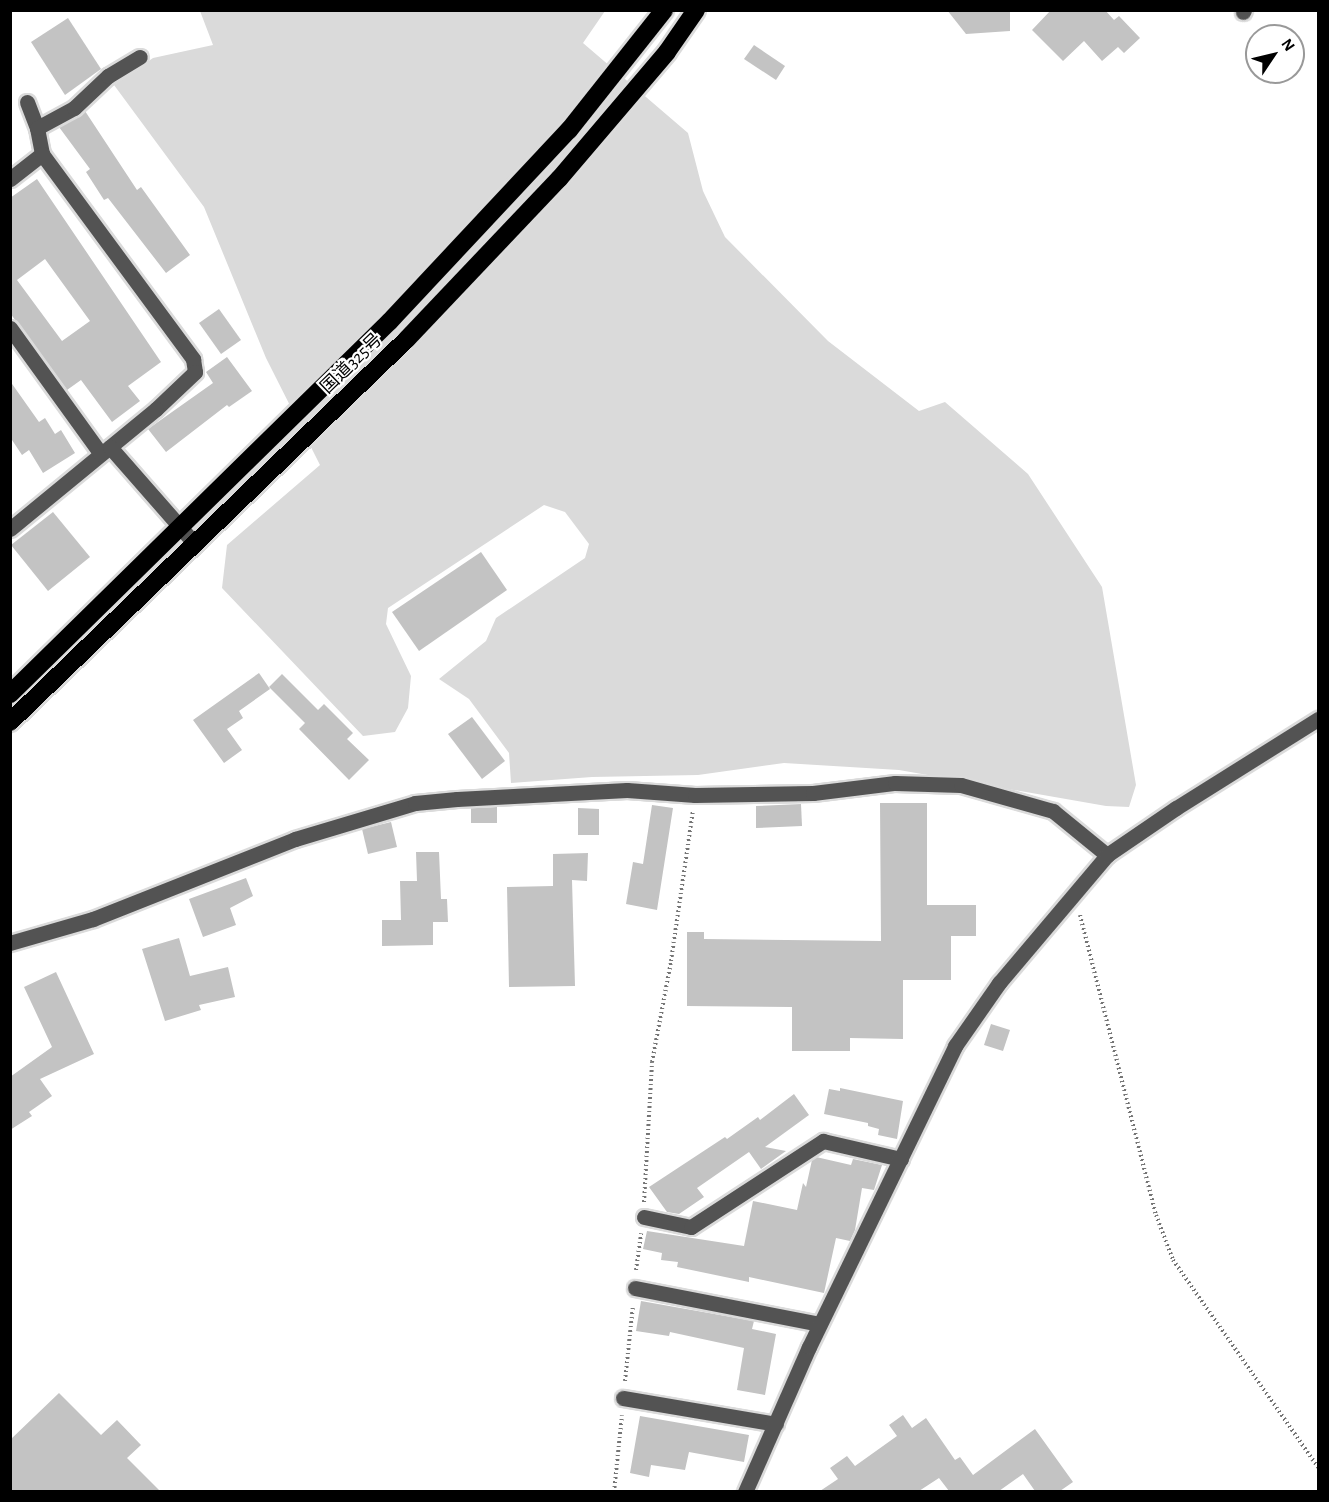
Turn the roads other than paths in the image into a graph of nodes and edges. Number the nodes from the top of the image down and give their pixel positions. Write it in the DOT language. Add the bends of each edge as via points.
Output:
graph roads {
  1 [pos="664,10"];
  2 [pos="696,10"];
  3 [pos="140,57"];
  4 [pos="27,102"];
  5 [pos="37,128"];
  6 [pos="42,154"];
  7 [pos="10,179"];
  8 [pos="10,328"];
  9 [pos="105,450"];
  10 [pos="181,526"];
  11 [pos="10,529"];
  12 [pos="195,544"];
  13 [pos="10,694"];
  14 [pos="1318,719"];
  15 [pos="10,722"];
  16 [pos="1107,855"];
  17 [pos="10,943"];
  18 [pos="901,1159"];
  19 [pos="644,1217"];
  20 [pos="634,1288"];
  21 [pos="820,1324"];
  22 [pos="623,1398"];
  23 [pos="776,1424"];
  24 [pos="745,1491"];
  1 -- 10 [label="highway, 国道325号" via="569,130 390,321"];
  2 -- 12 [label="highway, 国道325号" via="667,52 560,179 407,339"];
  3 -- 5 [label="street" via="108,76 74,108"];
  4 -- 5 [label="street"];
  5 -- 6 [label="street"];
  6 -- 7 [label="street"];
  6 -- 9 [label="street" via="193,359 195,372 156,410"];
  8 -- 9 [label="street"];
  9 -- 10 [label="street"];
  9 -- 11 [label="street"];
  10 -- 12 [label="street"];
  10 -- 13 [label="highway, 国道325号"];
  12 -- 15 [label="highway, 国道325号"];
  14 -- 16 [label="street"];
  16 -- 17 [label="street" via="1053,811 961,785 896,783 813,793 695,795 627,790 415,803 295,839 93,919"];
  16 -- 18 [label="street" via="999,983 955,1046"];
  18 -- 19 [label="street" via="823,1141 691,1227"];
  18 -- 21 [label="street"];
  20 -- 21 [label="street"];
  21 -- 23 [label="street"];
  22 -- 23 [label="street"];
  23 -- 24 [label="street"];
}
